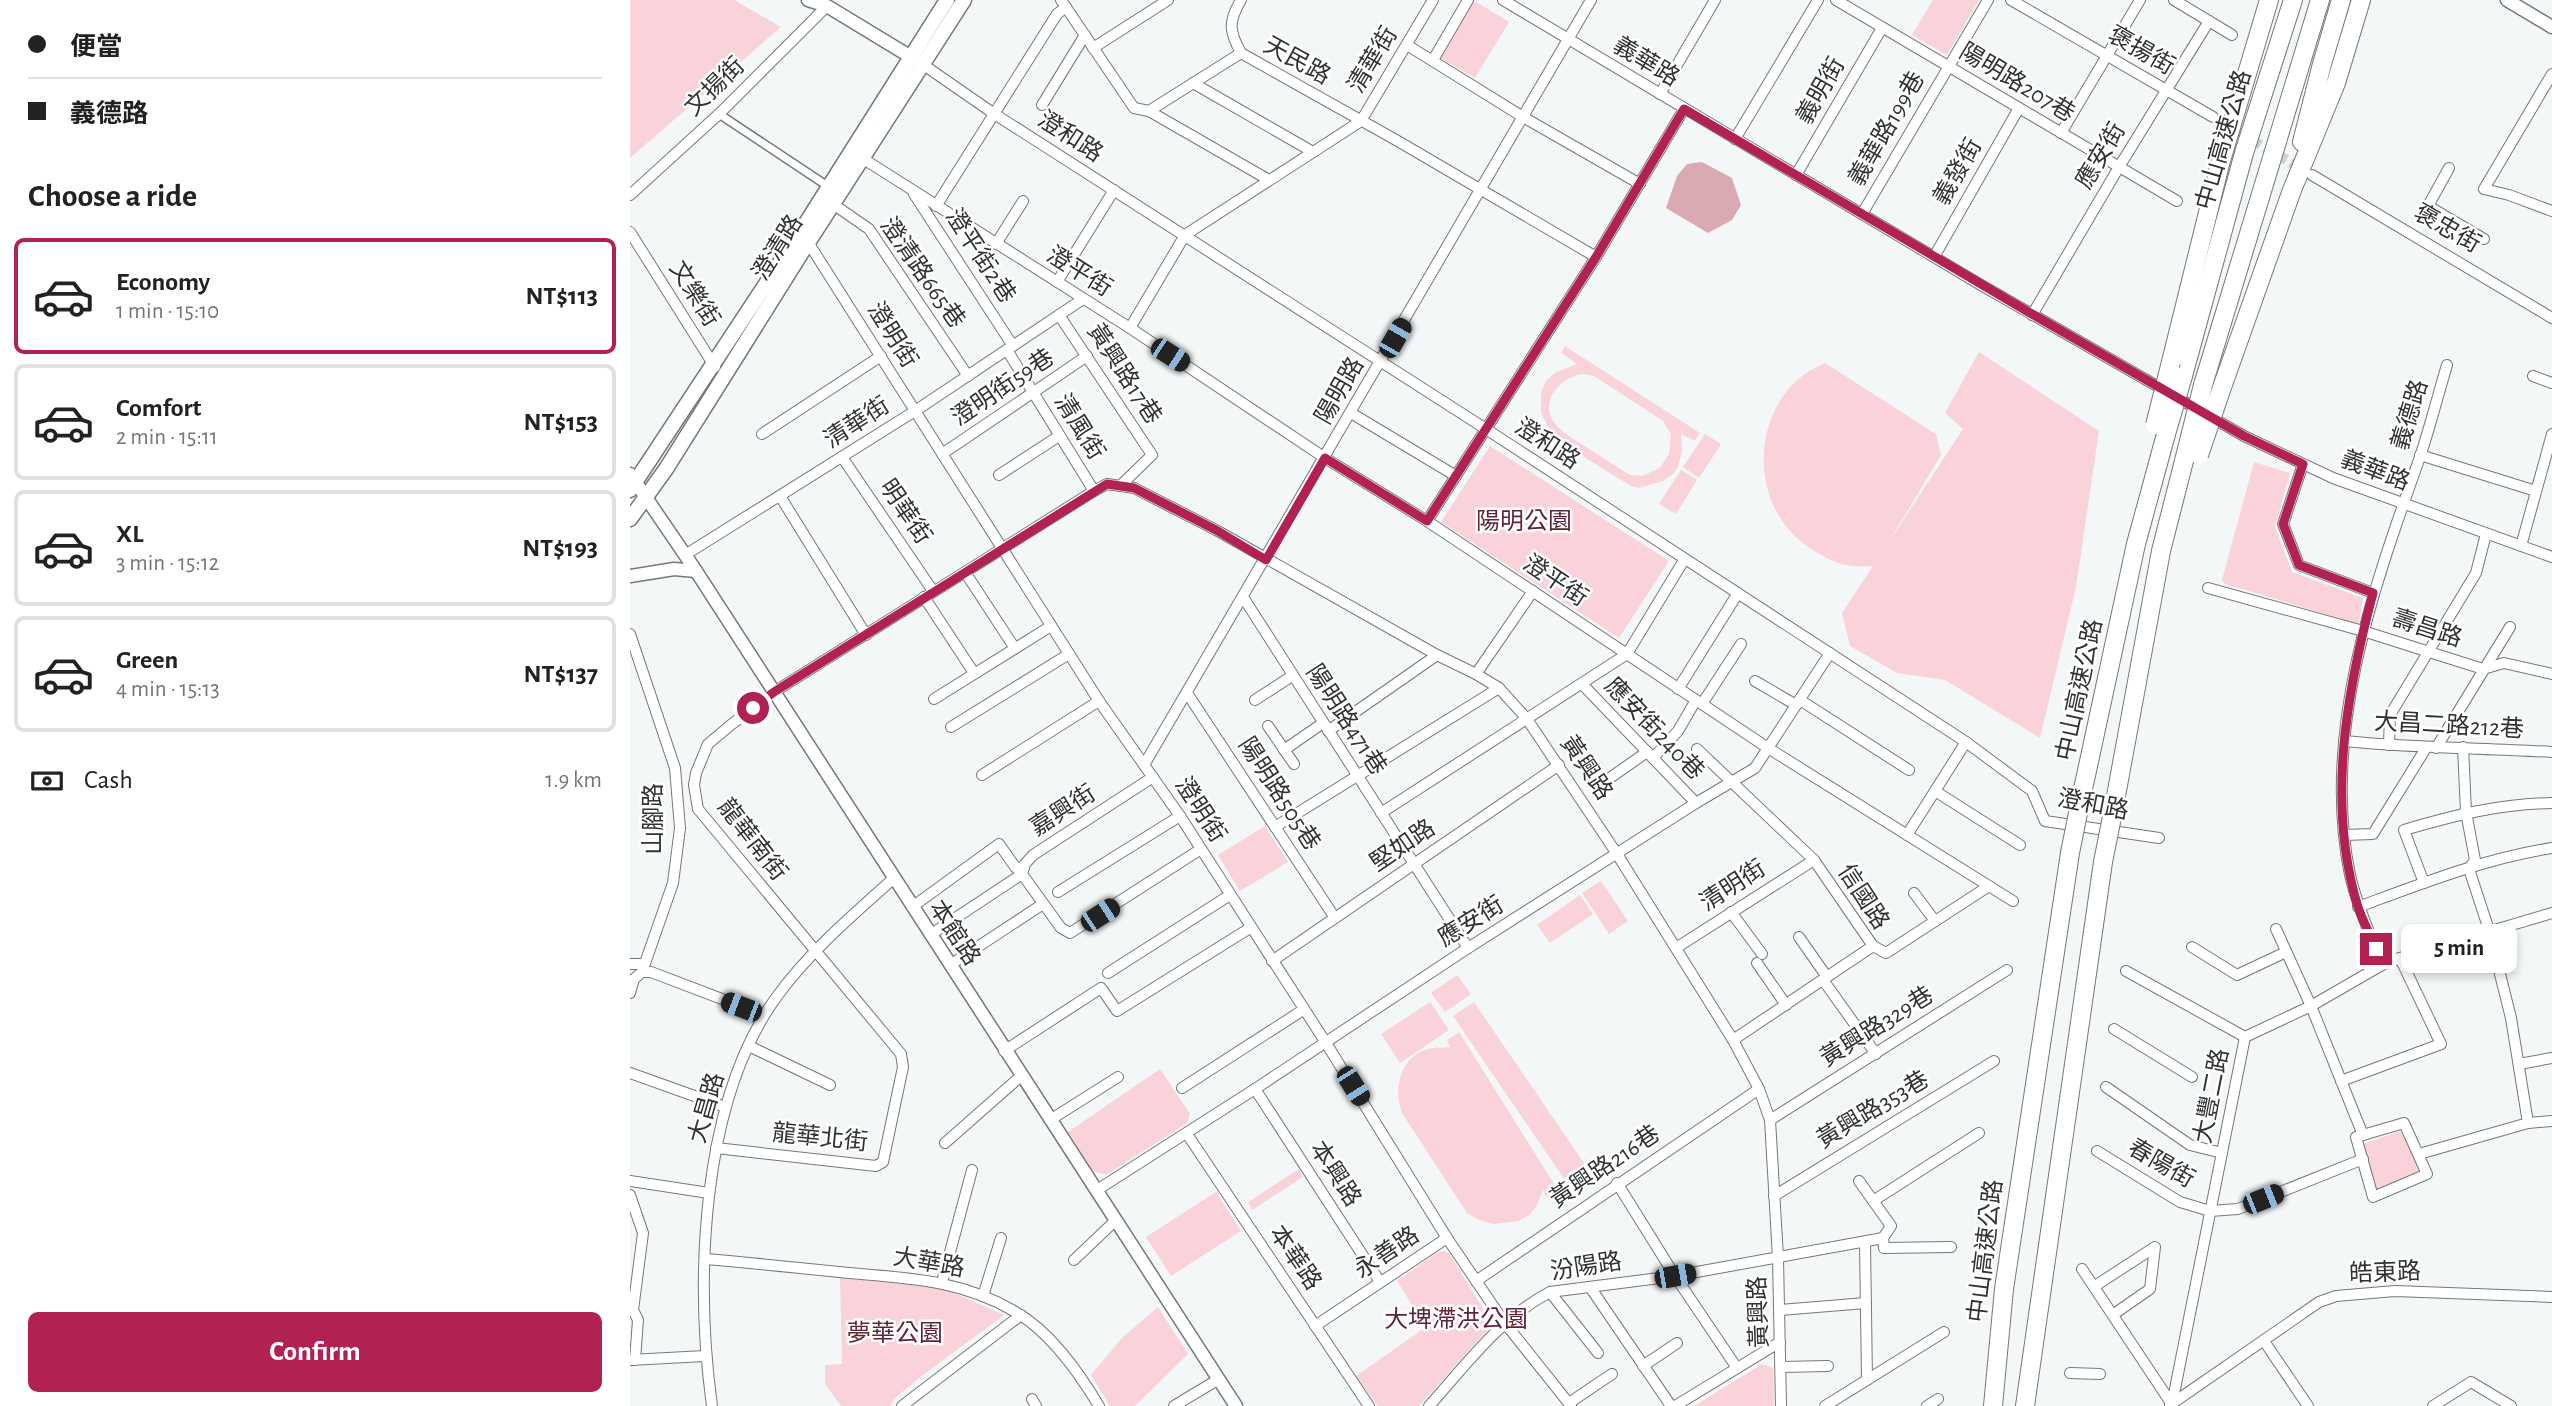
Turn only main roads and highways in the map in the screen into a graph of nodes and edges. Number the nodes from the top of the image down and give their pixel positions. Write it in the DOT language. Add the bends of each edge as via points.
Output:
graph roads {
  1 [pos="947,0"];
  2 [pos="964,0"];
  3 [pos="2256,0"];
  4 [pos="2269,0"];
  5 [pos="2292,0"];
  6 [pos="2320,0"];
  7 [pos="2341,0"];
  8 [pos="2361,0"];
  9 [pos="917,60"];
  10 [pos="2231,122"];
  11 [pos="2292,190"];
  12 [pos="805,236"];
  13 [pos="2177,369"];
  14 [pos="2193,452"];
  15 [pos="632,482"];
  16 [pos="630,519"];
  17 [pos="1993,1406"];
  18 [pos="2025,1406"];
  1 -- 9 [label="main road, 澄清路"];
  2 -- 9 [label="main road, 澄清路"];
  3 -- 10 [label="highway" via="2236,74"];
  4 -- 10 [label="highway"];
  5 -- 13 [label="highway, 中山高速公路"];
  6 -- 14 [label="highway, 中山高速公路, bridge" via="2203,385"];
  7 -- 11 [label="highway"];
  8 -- 11 [label="highway" via="2336,83"];
  9 -- 12 [label="main road, 澄清路"];
  9 -- 12 [label="main road, 澄清路" via="862,158"];
  10 -- 13 [label="highway"];
  11 -- 14 [label="highway, bridge" via="2220,393"];
  12 -- 15 [label="main road, 澄清路"];
  12 -- 16 [label="main road, 澄清路" via="724,377"];
  13 -- 17 [label="highway, 中山高速公路, bridge" via="2070,853 2006,1275"];
  14 -- 18 [label="highway, 中山高速公路, bridge" via="2161,551 2103,862"];
}
